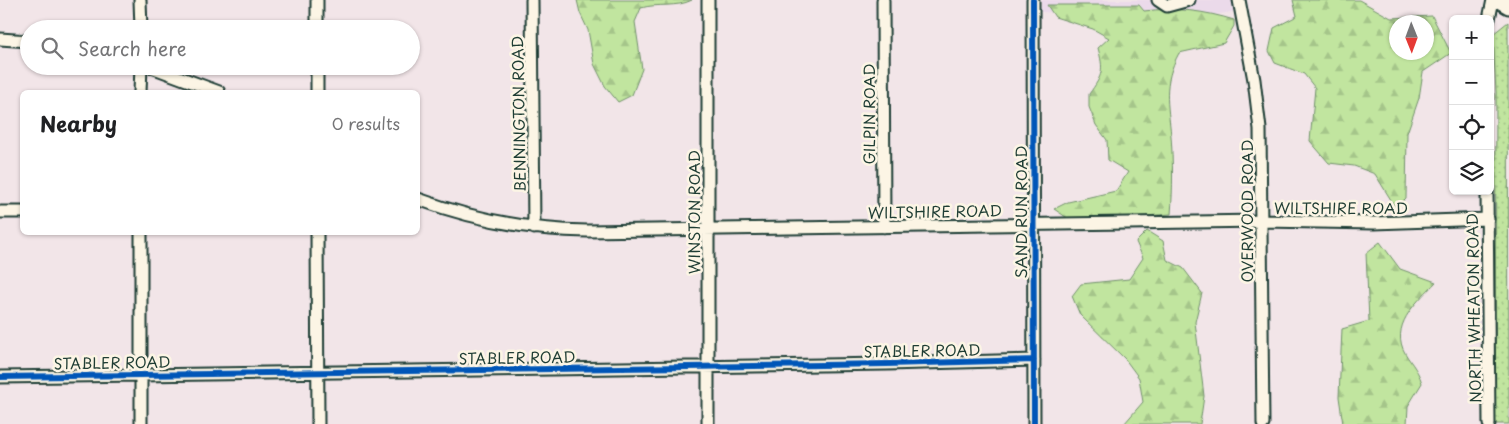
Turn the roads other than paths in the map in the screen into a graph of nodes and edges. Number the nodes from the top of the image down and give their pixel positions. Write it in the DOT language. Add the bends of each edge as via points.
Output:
graph roads {
  1 [pos="140,0"];
  2 [pos="317,0"];
  3 [pos="532,0"];
  4 [pos="708,0"];
  5 [pos="883,0"];
  6 [pos="1033,0"];
  7 [pos="1158,0"];
  8 [pos="1189,0"];
  9 [pos="1239,0"];
  10 [pos="1493,0"];
  11 [pos="1500,0"];
  12 [pos="1509,6"];
  13 [pos="1490,15"];
  14 [pos="141,20"];
  15 [pos="317,20"];
  16 [pos="0,39"];
  17 [pos="20,40"];
  18 [pos="141,75"];
  19 [pos="173,75"];
  20 [pos="317,75"];
  21 [pos="140,90"];
  22 [pos="214,90"];
  23 [pos="317,90"];
  24 [pos="1487,195"];
  25 [pos="420,200"];
  26 [pos="0,212"];
  27 [pos="20,212"];
  28 [pos="1488,219"];
  29 [pos="1261,221"];
  30 [pos="1033,226"];
  31 [pos="884,227"];
  32 [pos="534,228"];
  33 [pos="709,229"];
  34 [pos="141,235"];
  35 [pos="317,235"];
  36 [pos="1034,360"];
  37 [pos="708,365"];
  38 [pos="318,372"];
  39 [pos="141,374"];
  40 [pos="0,376"];
  41 [pos="141,424"];
  42 [pos="318,424"];
  43 [pos="708,424"];
  44 [pos="1034,424"];
  45 [pos="1263,424"];
  46 [pos="1489,424"];
  1 -- 14 [label="street"];
  2 -- 15 [label="street"];
  3 -- 32 [label="street, BENNINGTON ROAD"];
  4 -- 33 [label="street, WINSTON ROAD"];
  5 -- 31 [label="street, GILPIN ROAD"];
  6 -- 30 [label="street, SAND RUN ROAD"];
  7 -- 8 [label="street" via="1167,6"];
  9 -- 29 [label="street, OVERWOOD ROAD" via="1258,104"];
  10 -- 13 [label="street"];
  11 -- 12 [label="main road"];
  16 -- 17 [label="street"];
  18 -- 21 [label="street"];
  19 -- 22 [label="street"];
  20 -- 23 [label="street"];
  24 -- 28 [label="street, NORTH WHEATON ROAD"];
  25 -- 32 [label="street, WILTSHIRE ROAD" via="493,221"];
  26 -- 27 [label="street"];
  28 -- 29 [label="street, WILTSHIRE ROAD" via="1374,223"];
  28 -- 46 [label="street, NORTH WHEATON ROAD"];
  29 -- 30 [label="street, WILTSHIRE ROAD"];
  29 -- 45 [label="street, OVERWOOD ROAD"];
  30 -- 31 [label="street, WILTSHIRE ROAD"];
  30 -- 36 [label="street, SAND RUN ROAD"];
  31 -- 33 [label="street, WILTSHIRE ROAD"];
  32 -- 33 [label="street, WILTSHIRE ROAD" via="587,231"];
  33 -- 37 [label="street, WINSTON ROAD"];
  34 -- 39 [label="street"];
  35 -- 38 [label="street"];
  36 -- 37 [label="street, STABLER ROAD"];
  36 -- 44 [label="street, SAND RUN ROAD"];
  37 -- 38 [label="street, STABLER ROAD"];
  37 -- 43 [label="street, WINSTON ROAD"];
  38 -- 39 [label="street, STABLER ROAD"];
  38 -- 42 [label="street"];
  39 -- 40 [label="street, STABLER ROAD"];
  39 -- 41 [label="street"];
}
